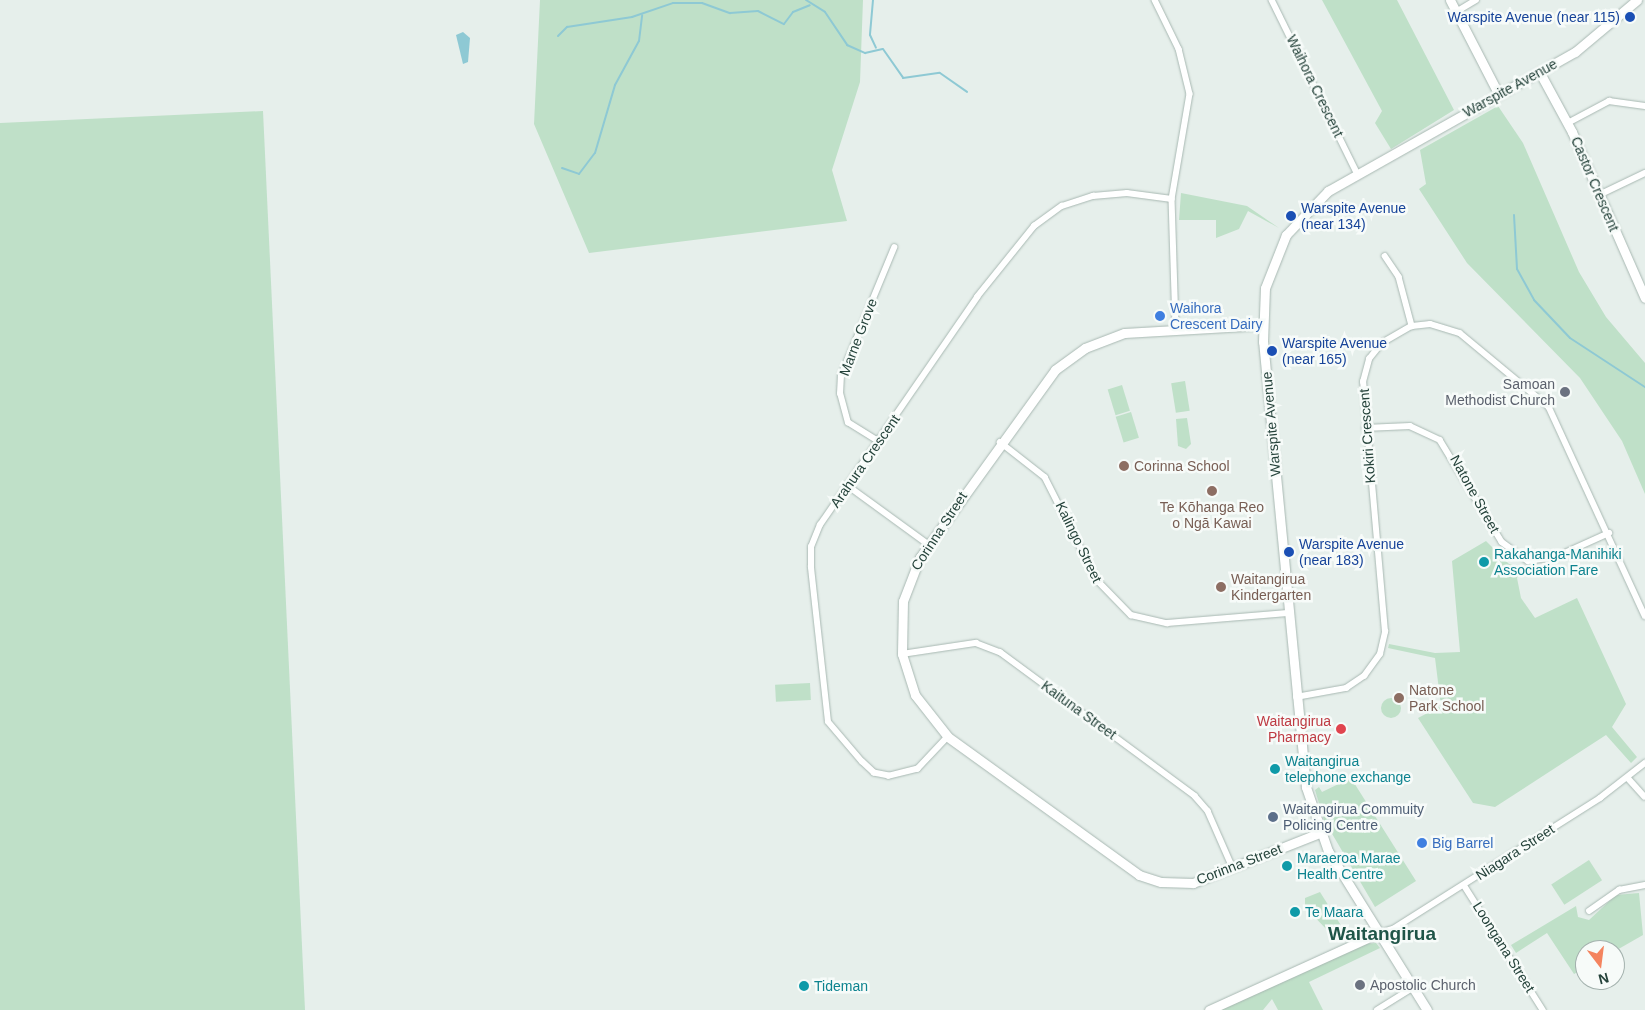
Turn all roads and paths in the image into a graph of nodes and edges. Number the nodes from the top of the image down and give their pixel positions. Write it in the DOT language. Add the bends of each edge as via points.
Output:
graph roads {
  1 [pos="1155,0"];
  2 [pos="1272,0"];
  3 [pos="1450,0"];
  4 [pos="1476,0"];
  5 [pos="1637,0"];
  6 [pos="1456,12"];
  7 [pos="1540,72"];
  8 [pos="1498,95"];
  9 [pos="1645,106"];
  10 [pos="1568,123"];
  11 [pos="1358,173"];
  12 [pos="1645,173"];
  13 [pos="1599,195"];
  14 [pos="1172,199"];
  15 [pos="894,248"];
  16 [pos="1385,256"];
  17 [pos="1645,298"];
  18 [pos="1262,325"];
  19 [pos="1412,326"];
  20 [pos="1176,328"];
  21 [pos="1366,428"];
  22 [pos="880,442"];
  23 [pos="1000,442"];
  24 [pos="847,485"];
  25 [pos="1608,533"];
  26 [pos="928,544"];
  27 [pos="1288,613"];
  28 [pos="1645,616"];
  29 [pos="902,654"];
  30 [pos="1296,697"];
  31 [pos="948,737"];
  32 [pos="1645,763"];
  33 [pos="1628,778"];
  34 [pos="1645,797"];
  35 [pos="1319,832"];
  36 [pos="1233,868"];
  37 [pos="1464,885"];
  38 [pos="1645,885"];
  39 [pos="1589,912"];
  40 [pos="1379,933"];
  41 [pos="1414,987"];
  42 [pos="1209,1010"];
  43 [pos="1377,1010"];
  44 [pos="1427,1010"];
  45 [pos="1544,1010"];
  1 -- 14 [label="street" via="1179,49 1190,94"];
  2 -- 11 [label="street, Waihora Crescent"];
  3 -- 6 [label="street"];
  4 -- 6 [label="street"];
  5 -- 7 [label="street, Warspite Avenue" via="1592,40"];
  6 -- 8 [label="street"];
  7 -- 8 [label="street, Warspite Avenue"];
  7 -- 10 [label="street, Castor Crescent"];
  8 -- 11 [label="street, Warspite Avenue"];
  9 -- 10 [label="street" via="1609,101"];
  10 -- 13 [label="street, Castor Crescent"];
  11 -- 18 [label="street, Warspite Avenue" via="1312,203 1286,235 1268,276"];
  12 -- 13 [label="street"];
  13 -- 17 [label="street, Castor Crescent"];
  14 -- 20 [label="street"];
  14 -- 22 [label="street, Arahura Crescent" via="1128,193 1093,196 1062,206 1034,226 977,297"];
  15 -- 22 [label="street, Marne Grove" via="848,356 841,385 848,423"];
  16 -- 19 [label="street" via="1399,277"];
  18 -- 20 [label="street, Corinna Street"];
  18 -- 27 [label="street, Warspite Avenue"];
  19 -- 21 [label="street, Kokiri Crescent" via="1382,342 1370,359 1363,382"];
  19 -- 25 [label="street, Kokiri Crescent" via="1430,324 1460,333 1544,401 1561,425"];
  20 -- 23 [label="street, Corinna Street" via="1116,335 1066,360 1040,386"];
  21 -- 25 [label="street, Natone Street" via="1410,426 1440,440 1502,542 1528,561 1558,556"];
  21 -- 30 [label="street, Kokiri Crescent" via="1385,632 1380,654 1364,676 1346,688"];
  22 -- 24 [label="street, Arahura Crescent"];
  23 -- 26 [label="street, Corinna Street"];
  23 -- 27 [label="street, Kalingo Street" via="1045,477 1097,580 1131,615 1167,623"];
  24 -- 26 [label="street"];
  24 -- 31 [label="street, Arahura Crescent" via="811,547 828,722 862,762 874,772 889,776 918,769"];
  25 -- 28 [label="street, Kokiri Crescent"];
  26 -- 29 [label="street, Corinna Street" via="903,601"];
  27 -- 30 [label="street, Warspite Avenue"];
  29 -- 31 [label="street, Corinna Street" via="915,695"];
  29 -- 36 [label="street, Kaituna Street" via="976,643 1000,652 1195,796 1208,811"];
  30 -- 35 [label="street, Warspite Avenue" via="1306,787"];
  31 -- 36 [label="street, Corinna Street" via="1139,875 1182,883"];
  32 -- 33 [label="street, Niagara Street"];
  33 -- 34 [label="street"];
  33 -- 37 [label="street, Niagara Street"];
  35 -- 36 [label="street, Corinna Street"];
  35 -- 40 [label="street, Warspite Avenue"];
  37 -- 40 [label="street, Niagara Street"];
  37 -- 45 [label="street, Loongana Street"];
  38 -- 39 [label="street" via="1619,890"];
  40 -- 41 [label="street, Warspite Avenue"];
  40 -- 42 [label="street"];
  41 -- 43 [label="street"];
  41 -- 44 [label="street, Warspite Avenue"];
}
